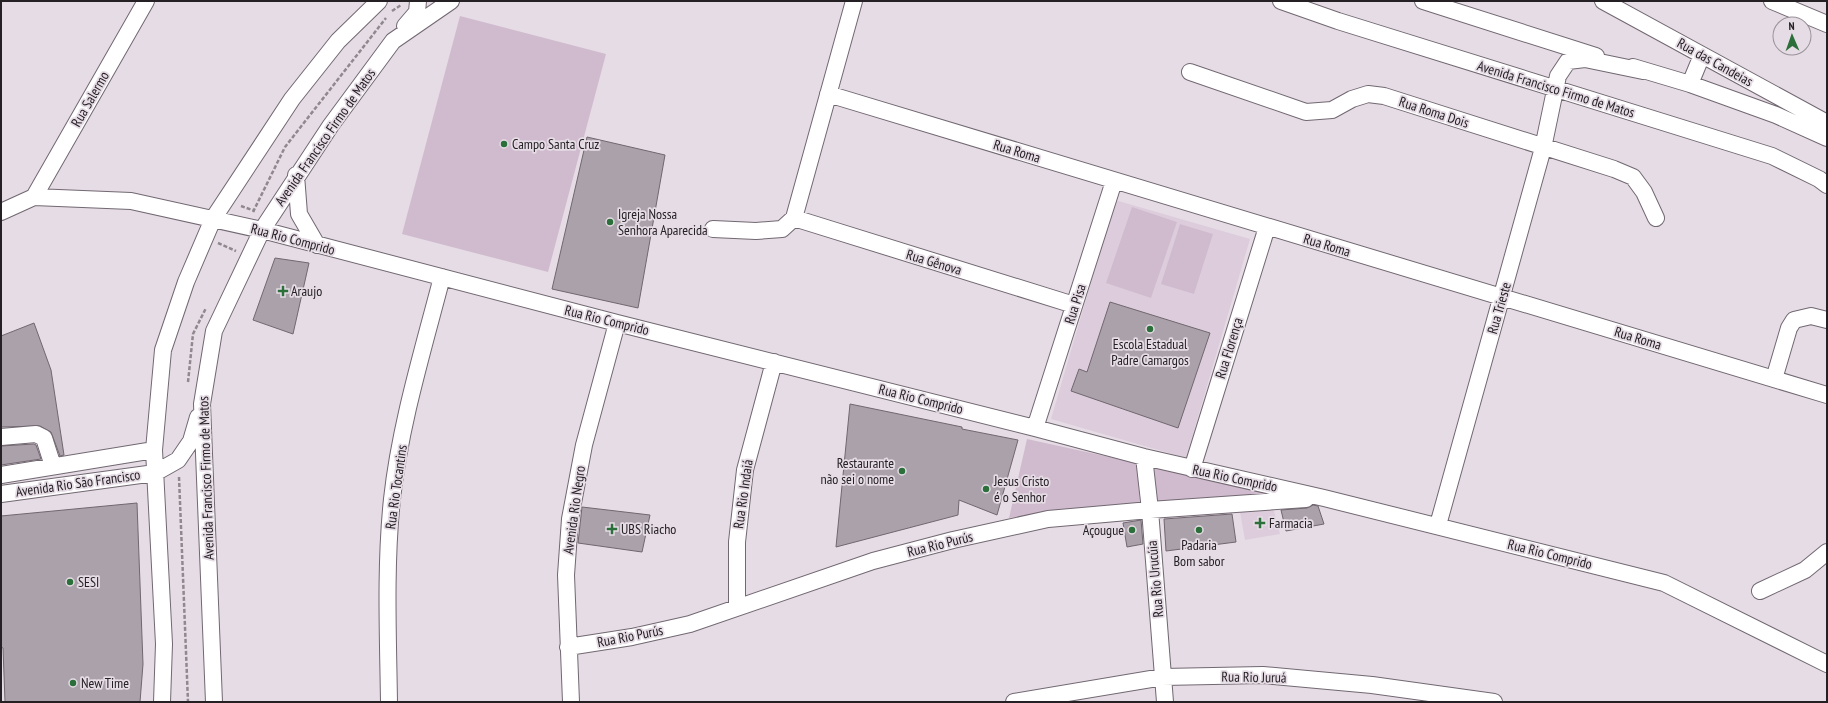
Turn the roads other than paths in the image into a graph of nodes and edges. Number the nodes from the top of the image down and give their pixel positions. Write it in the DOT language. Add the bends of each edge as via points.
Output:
graph roads {
  1 [pos="146,1"];
  2 [pos="379,1"];
  3 [pos="450,1"];
  4 [pos="854,1"];
  5 [pos="1281,1"];
  6 [pos="1423,1"];
  7 [pos="1603,1"];
  8 [pos="1772,1"];
  9 [pos="411,3"];
  10 [pos="1827,24"];
  11 [pos="393,41"];
  12 [pos="1702,55"];
  13 [pos="1643,70"];
  14 [pos="1190,72"];
  15 [pos="1690,84"];
  16 [pos="1556,89"];
  17 [pos="828,94"];
  18 [pos="1827,123"];
  19 [pos="1827,138"];
  20 [pos="1543,148"];
  21 [pos="296,175"];
  22 [pos="1114,181"];
  23 [pos="1827,185"];
  24 [pos="34,197"];
  25 [pos="1,212"];
  26 [pos="794,218"];
  27 [pos="1656,218"];
  28 [pos="213,219"];
  29 [pos="1267,227"];
  30 [pos="262,230"];
  31 [pos="713,230"];
  32 [pos="317,245"];
  33 [pos="442,277"];
  34 [pos="1502,297"];
  35 [pos="1074,305"];
  36 [pos="1827,320"];
  37 [pos="617,323"];
  38 [pos="774,362"];
  39 [pos="1774,379"];
  40 [pos="1827,395"];
  41 [pos="202,404"];
  42 [pos="1035,428"];
  43 [pos="1,437"];
  44 [pos="154,450"];
  45 [pos="1144,457"];
  46 [pos="53,466"];
  47 [pos="1192,469"];
  48 [pos="155,473"];
  49 [pos="1,475"];
  50 [pos="1,494"];
  51 [pos="1324,498"];
  52 [pos="1150,510"];
  53 [pos="1438,526"];
  54 [pos="1827,552"];
  55 [pos="1760,591"];
  56 [pos="737,607"];
  57 [pos="568,647"];
  58 [pos="1827,664"];
  59 [pos="1163,677"];
  60 [pos="162,702"];
  61 [pos="214,702"];
  62 [pos="389,702"];
  63 [pos="571,702"];
  64 [pos="1014,702"];
  65 [pos="1165,702"];
  66 [pos="1494,702"];
  1 -- 24 [label="street, Rua Salermo"];
  2 -- 28 [label="street" via="338,41 292,99"];
  3 -- 11 [label="street, Avenida Francisco Firmo de Matos"];
  4 -- 17 [label="street"];
  5 -- 16 [label="street, Avenida Francisco Firmo de Matos"];
  6 -- 13 [label="street"];
  7 -- 12 [label="street, Rua das Candeias"];
  8 -- 10 [label="street"];
  9 -- 11 [label="street" via="417,12"];
  11 -- 21 [label="street, Avenida Francisco Firmo de Matos"];
  12 -- 15 [label="street"];
  12 -- 18 [label="street, Rua das Candeias"];
  13 -- 15 [label="street"];
  13 -- 16 [label="street, Rua Trieste" via="1585,59 1568,61 1560,71"];
  14 -- 20 [label="street, Rua Roma Dois" via="1306,112 1332,110 1352,98 1368,94 1384,96"];
  15 -- 19 [label="street" via="1776,115"];
  16 -- 20 [label="street, Rua Trieste"];
  16 -- 23 [label="street, Avenida Francisco Firmo de Matos" via="1772,156"];
  17 -- 22 [label="street, Rua Roma"];
  17 -- 26 [label="street"];
  20 -- 27 [label="street, Rua Roma Dois" via="1633,177 1644,192"];
  20 -- 34 [label="street, Rua Trieste"];
  21 -- 30 [label="street, Avenida Francisco Firmo de Matos"];
  21 -- 32 [label="street" via="300,214"];
  22 -- 29 [label="street, Rua Roma"];
  22 -- 35 [label="street, Rua Pisa"];
  24 -- 25 [label="street, Rua Rio Comprido"];
  24 -- 28 [label="street, Rua Rio Comprido" via="131,200"];
  26 -- 31 [label="street" via="782,229"];
  26 -- 35 [label="street, Rua Gênova"];
  28 -- 30 [label="street, Rua Rio Comprido"];
  28 -- 44 [label="street" via="186,282 164,350"];
  29 -- 34 [label="street, Rua Roma"];
  29 -- 47 [label="street, Rua Florença"];
  30 -- 32 [label="street, Rua Rio Comprido"];
  30 -- 41 [label="street, Avenida Francisco Firmo de Matos" via="214,330"];
  32 -- 33 [label="street, Rua Rio Comprido"];
  33 -- 37 [label="street, Rua Rio Comprido"];
  33 -- 62 [label="street, Rua Rio Tocantins" via="406,421 392,498 387,570"];
  34 -- 39 [label="street, Rua Roma"];
  34 -- 53 [label="street, Rua Trieste"];
  35 -- 42 [label="street, Rua Pisa"];
  36 -- 39 [label="street" via="1811,316 1794,320 1789,328"];
  37 -- 38 [label="street, Rua Rio Comprido"];
  37 -- 57 [label="street, Avenida Rio Negro" via="584,445 570,519 566,575"];
  38 -- 42 [label="street, Rua Rio Comprido"];
  38 -- 56 [label="street, Rua Rio Indaiá" via="744,470 737,542"];
  39 -- 40 [label="street, Rua Roma"];
  41 -- 48 [label="street" via="191,441 181,456"];
  41 -- 61 [label="street, Avenida Francisco Firmo de Matos"];
  42 -- 45 [label="street, Rua Rio Comprido"];
  43 -- 46 [label="street" via="36,434 44,438"];
  44 -- 46 [label="street, Avenida Rio São Francisco"];
  44 -- 48 [label="street"];
  45 -- 47 [label="street, Rua Rio Comprido"];
  45 -- 52 [label="street, Rua Rio Urucúia"];
  46 -- 49 [label="street, Avenida Rio São Francisco"];
  47 -- 51 [label="street, Rua Rio Comprido"];
  48 -- 50 [label="street, Avenida Rio São Francisco"];
  48 -- 60 [label="street" via="164,644"];
  51 -- 52 [label="street, Rua Rio Purús"];
  51 -- 53 [label="street, Rua Rio Comprido"];
  52 -- 56 [label="street, Rua Rio Purús" via="1048,520 953,540 873,561"];
  52 -- 59 [label="street, Rua Rio Urucúia"];
  53 -- 58 [label="street, Rua Rio Comprido" via="1664,583"];
  54 -- 55 [label="street" via="1805,570"];
  56 -- 57 [label="street, Rua Rio Purús" via="690,624 632,637"];
  57 -- 63 [label="street, Avenida Rio Negro"];
  59 -- 64 [label="street, Rua Rio Juruá"];
  59 -- 65 [label="street, Rua Rio Urucúia"];
  59 -- 66 [label="street, Rua Rio Juruá" via="1263,675 1372,685"];
}
